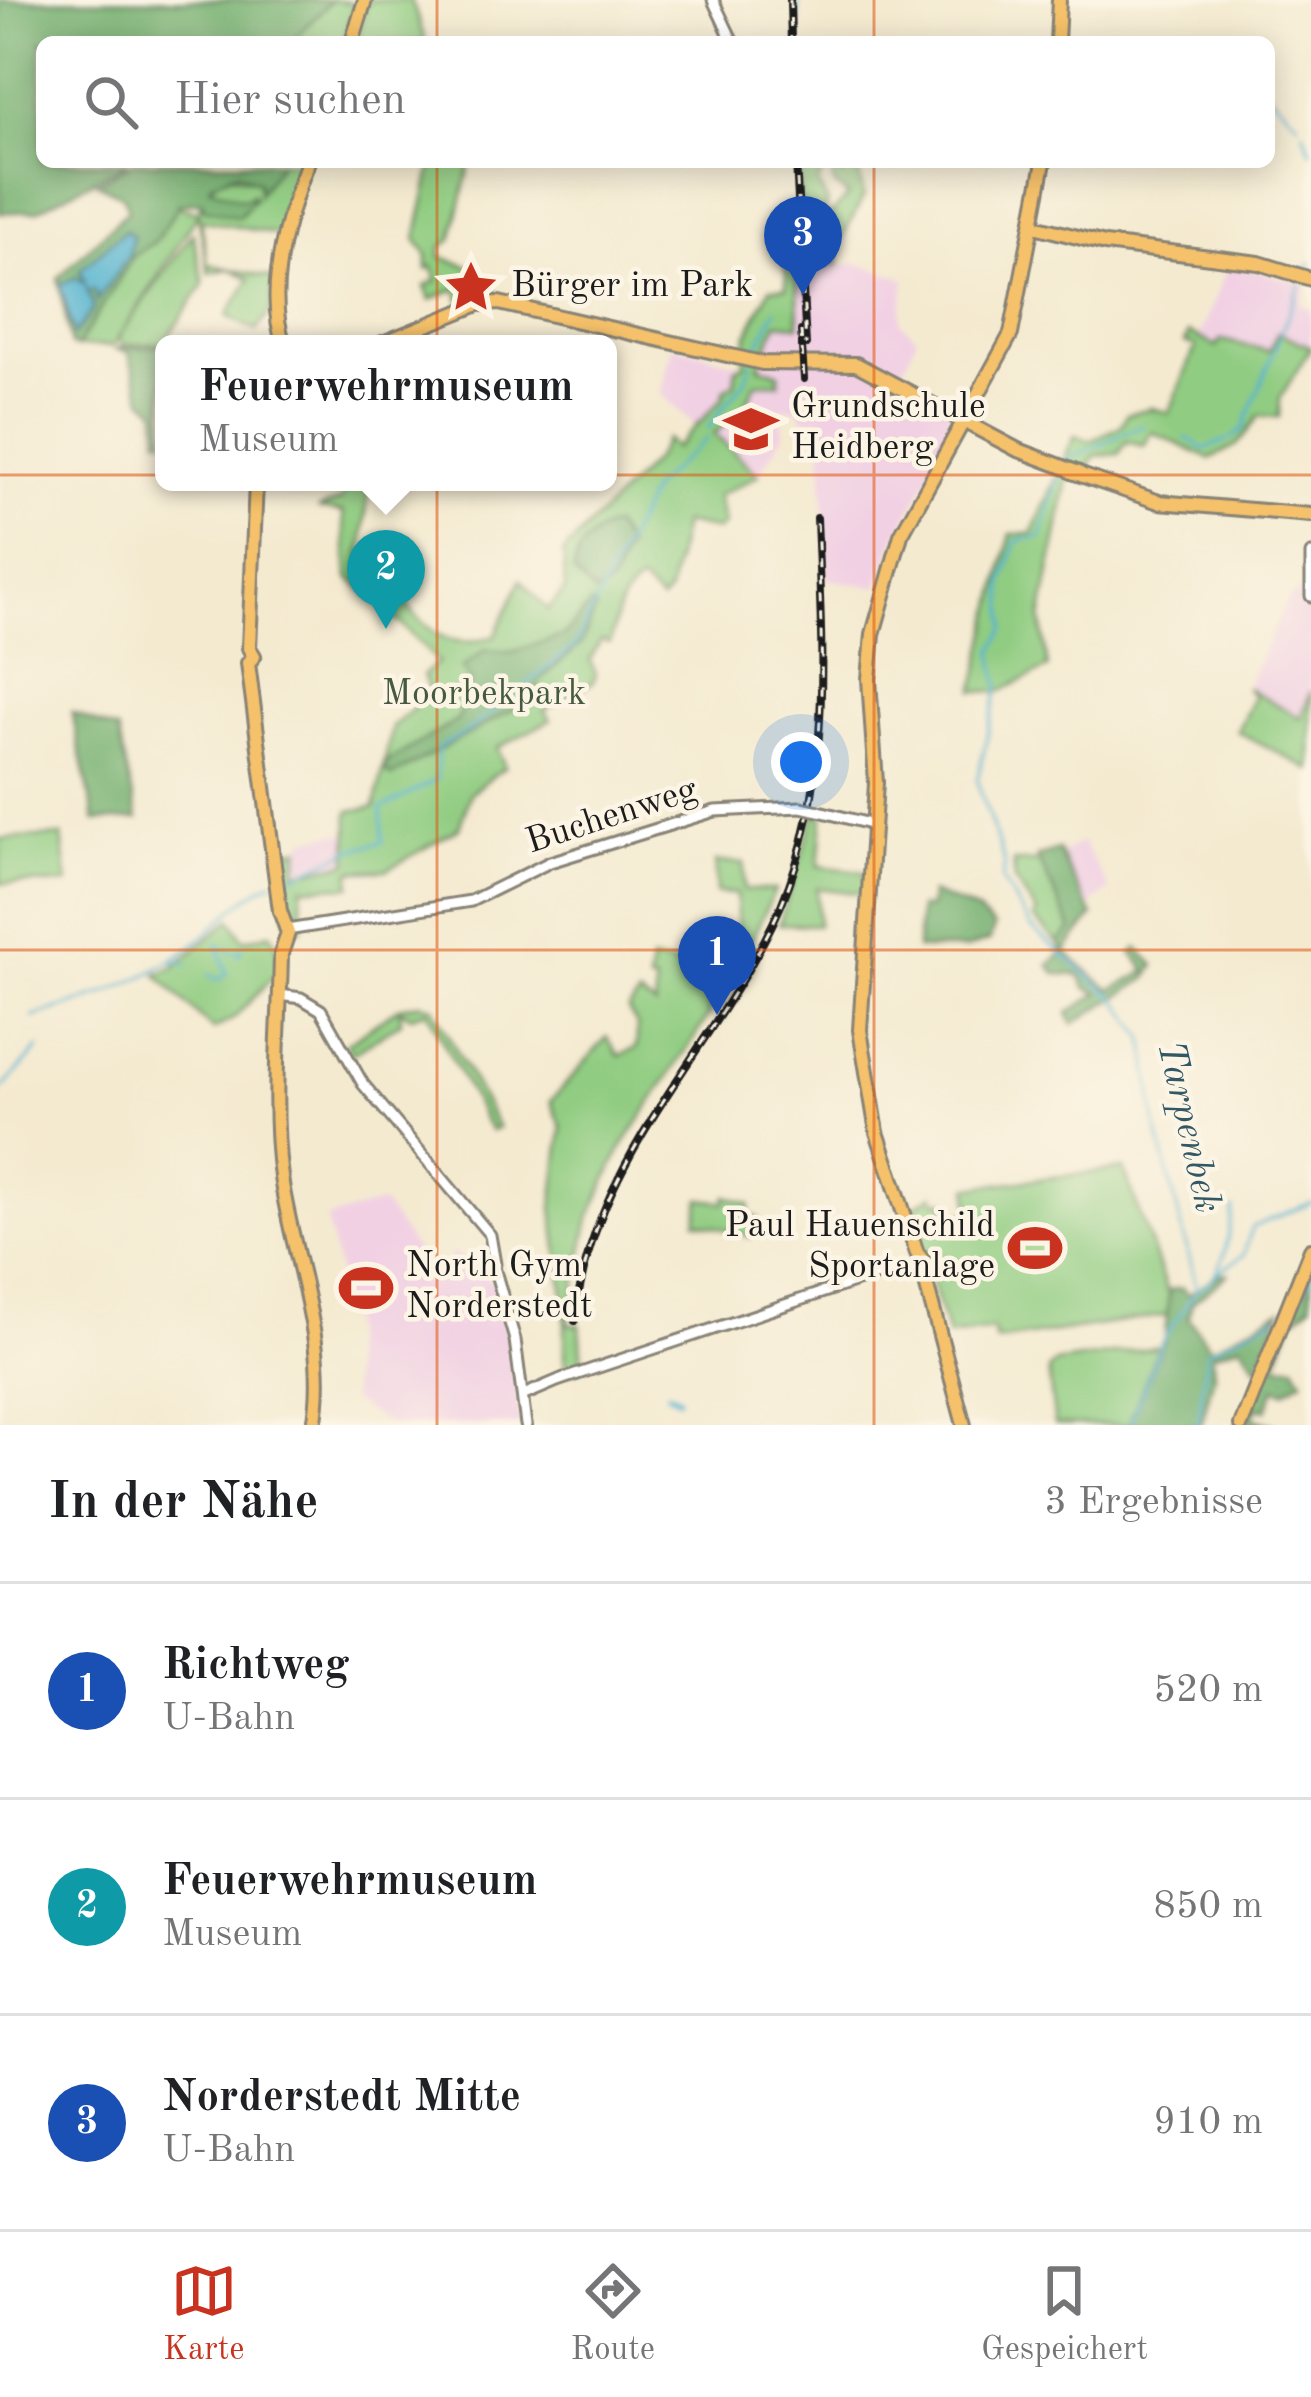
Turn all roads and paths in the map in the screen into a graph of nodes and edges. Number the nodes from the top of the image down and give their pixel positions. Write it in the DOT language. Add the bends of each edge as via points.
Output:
graph roads {
  1 [pos="365,0"];
  2 [pos="713,0"];
  3 [pos="1059,0"];
  4 [pos="354,36"];
  5 [pos="730,36"];
  6 [pos="1058,36"];
  7 [pos="306,168"];
  8 [pos="1043,168"];
  9 [pos="1035,222"];
  10 [pos="1311,279"];
  11 [pos="282,335"];
  12 [pos="389,335"];
  13 [pos="402,335"];
  14 [pos="744,357"];
  15 [pos="966,418"];
  16 [pos="257,491"];
  17 [pos="1311,515"];
  18 [pos="1311,554"];
  19 [pos="1311,596"];
  20 [pos="874,825"];
  21 [pos="286,932"];
  22 [pos="280,998"];
  23 [pos="1311,1249"];
  24 [pos="919,1267"];
  25 [pos="523,1392"];
  26 [pos="314,1425"];
  27 [pos="526,1425"];
  28 [pos="964,1425"];
  29 [pos="1241,1425"];
  1 -- 4 [label="main road"];
  2 -- 5 [label="street"];
  3 -- 6 [label="main road"];
  7 -- 11 [label="main road" via="280,274"];
  8 -- 9 [label="main road"];
  9 -- 10 [label="main road" via="1091,240 1252,262"];
  9 -- 15 [label="main road" via="1012,329"];
  12 -- 14 [label="main road" via="489,299"];
  13 -- 14 [label="main road" via="500,303"];
  14 -- 15 [label="main road" via="857,359"];
  15 -- 17 [label="main road" via="1058,465 1153,499"];
  15 -- 20 [label="main road" via="906,524 878,600 869,675"];
  16 -- 21 [label="main road" via="248,655"];
  18 -- 19 [label="street"];
  20 -- 21 [label="street, Buchenweg, bridge" via="801,807 715,811 536,867 471,901"];
  20 -- 24 [label="main road" via="860,1030 877,1132"];
  21 -- 22 [label="main road"];
  22 -- 25 [label="street" via="321,1010 357,1076 486,1232"];
  22 -- 26 [label="main road" via="277,1131 307,1298"];
  23 -- 29 [label="main road"];
  24 -- 25 [label="street"];
  24 -- 28 [label="main road"];
  25 -- 27 [label="street"];
}
